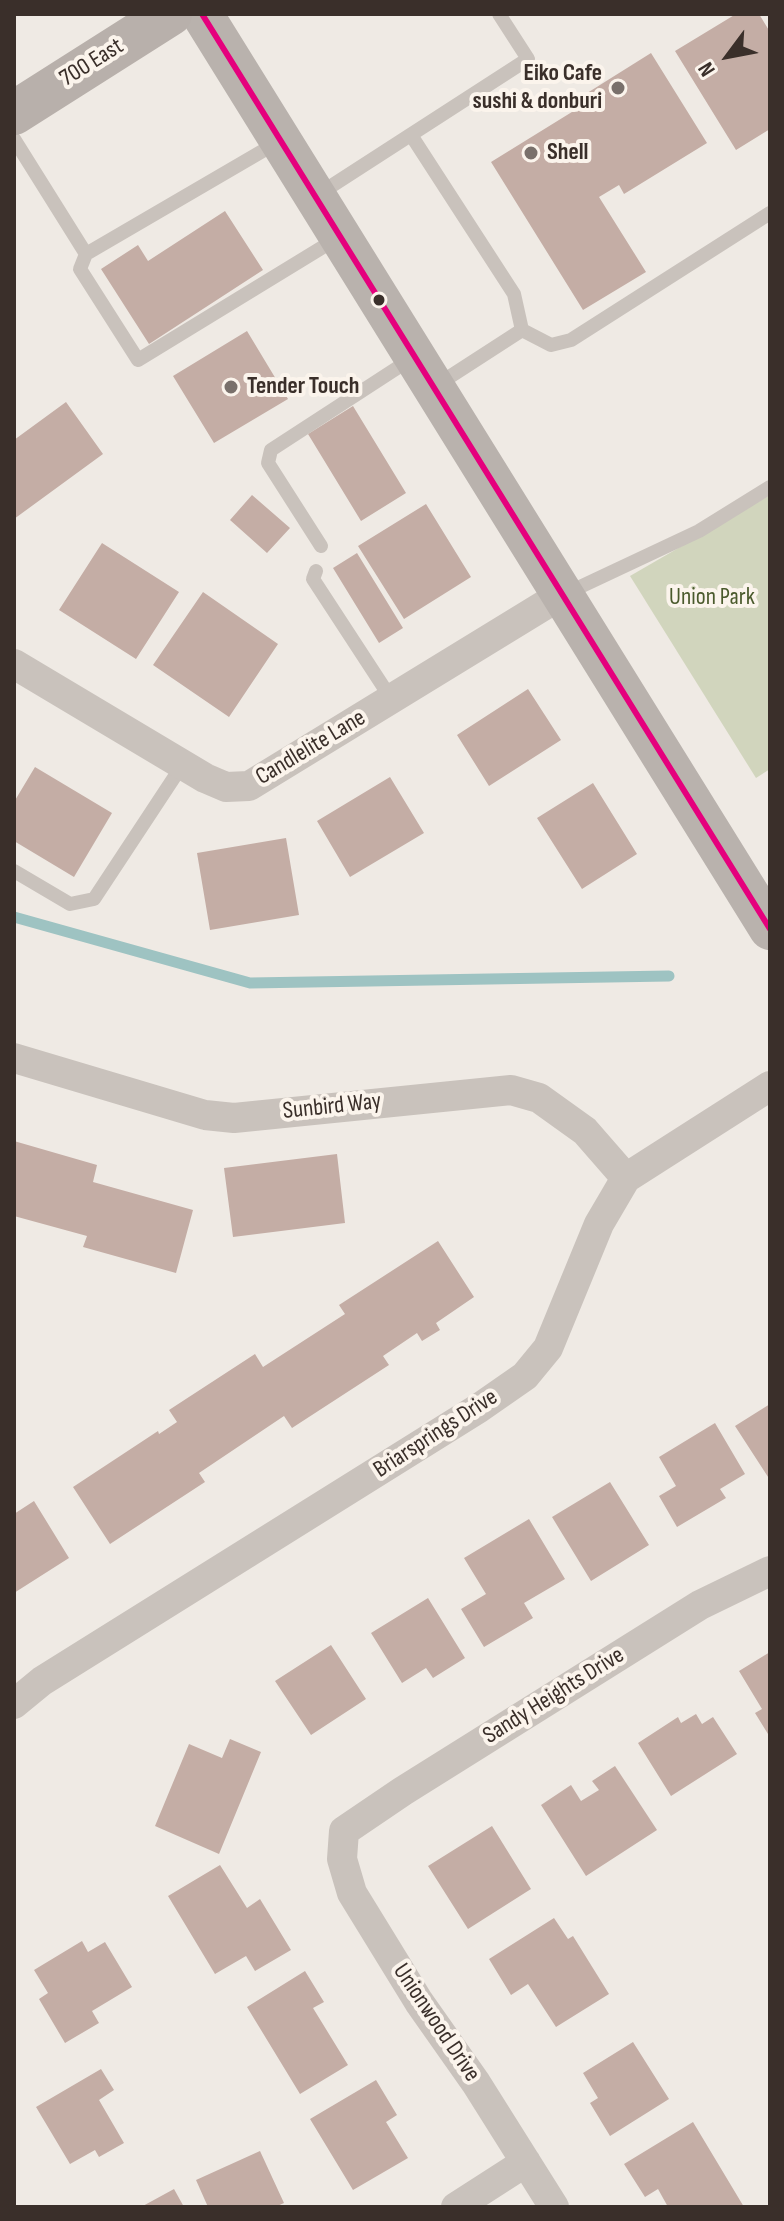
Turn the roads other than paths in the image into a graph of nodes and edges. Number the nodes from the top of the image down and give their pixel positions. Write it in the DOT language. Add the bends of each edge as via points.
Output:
graph roads {
  1 [pos="170,14"];
  2 [pos="202,14"];
  3 [pos="499,14"];
  4 [pos="14,113"];
  5 [pos="411,135"];
  6 [pos="14,139"];
  7 [pos="281,140"];
  8 [pos="316,197"];
  9 [pos="770,213"];
  10 [pos="340,236"];
  11 [pos="86,254"];
  12 [pos="522,330"];
  13 [pos="424,372"];
  14 [pos="770,487"];
  15 [pos="321,546"];
  16 [pos="316,571"];
  17 [pos="561,595"];
  18 [pos="14,664"];
  19 [pos="392,700"];
  20 [pos="183,764"];
  21 [pos="14,871"];
  22 [pos="770,929"];
  23 [pos="14,1058"];
  24 [pos="770,1086"];
  25 [pos="626,1178"];
  26 [pos="770,1571"];
  27 [pos="14,1704"];
  28 [pos="344,1831"];
  29 [pos="526,2162"];
  30 [pos="456,2207"];
  31 [pos="554,2207"];
  1 -- 4 [label="main road, 700 East"];
  2 -- 7 [label="main road"];
  3 -- 5 [label="lane" via="528,59"];
  5 -- 8 [label="lane"];
  5 -- 12 [label="lane" via="514,294"];
  6 -- 11 [label="lane"];
  7 -- 8 [label="main road"];
  7 -- 11 [label="lane"];
  8 -- 10 [label="main road"];
  9 -- 12 [label="lane" via="571,340 551,345"];
  10 -- 11 [label="lane" via="138,360 80,269"];
  10 -- 13 [label="main road"];
  12 -- 13 [label="lane"];
  13 -- 15 [label="lane" via="271,450 268,463"];
  13 -- 17 [label="main road"];
  14 -- 17 [label="lane" via="699,531"];
  16 -- 19 [label="lane" via="313,579"];
  17 -- 19 [label="street, Candlelite Lane"];
  17 -- 22 [label="main road"];
  18 -- 20 [label="street, Candlelite Lane"];
  19 -- 20 [label="street, Candlelite Lane" via="249,786 226,787"];
  20 -- 21 [label="lane" via="94,899 70,904"];
  23 -- 25 [label="street, Sunbird Way" via="205,1115 234,1118 511,1090 539,1098 585,1131"];
  24 -- 25 [label="street, Briarsprings Drive"];
  25 -- 27 [label="street, Briarsprings Drive" via="599,1224 548,1348 525,1376 42,1681"];
  26 -- 28 [label="street, Sandy Heights Drive" via="700,1605"];
  28 -- 29 [label="street, Unionwood Drive" via="342,1859 352,1893"];
  29 -- 30 [label="street"];
  29 -- 31 [label="street, Unionwood Drive"];
}
